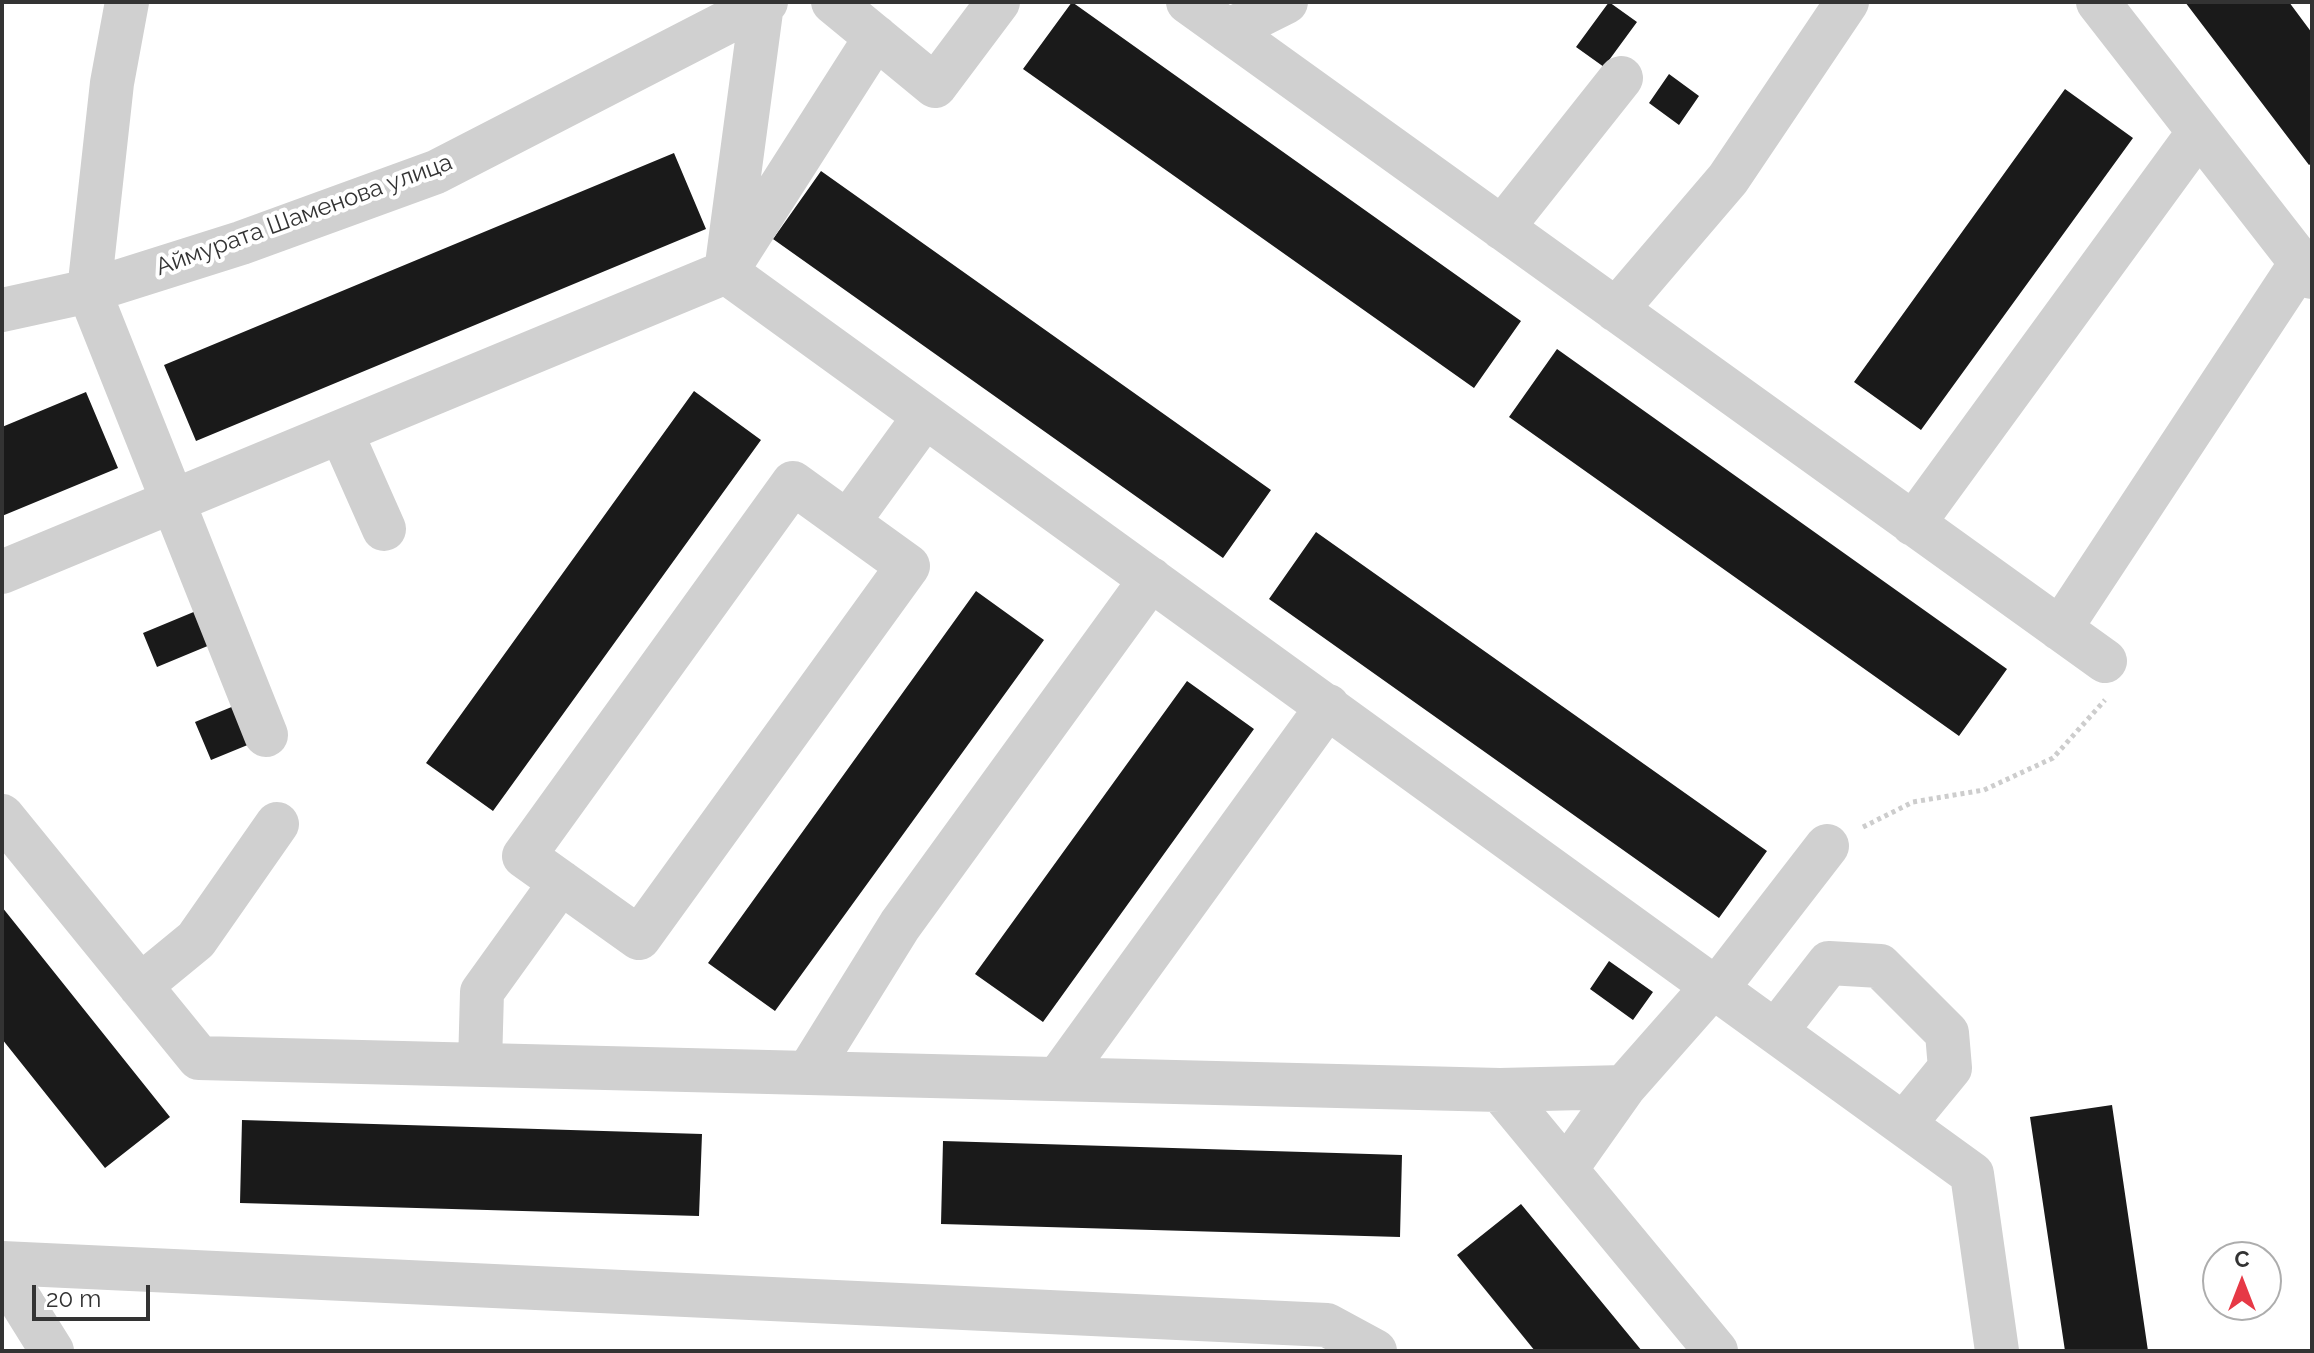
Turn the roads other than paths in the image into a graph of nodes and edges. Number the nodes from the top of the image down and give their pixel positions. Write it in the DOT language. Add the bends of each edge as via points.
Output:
graph roads {
  1 [pos="127,2"];
  2 [pos="833,2"];
  3 [pos="998,2"];
  4 [pos="1188,2"];
  5 [pos="1286,2"];
  6 [pos="1847,2"];
  7 [pos="2098,2"];
  8 [pos="764,3"];
  9 [pos="1228,31"];
  10 [pos="876,37"];
  11 [pos="1621,78"];
  12 [pos="2199,132"];
  13 [pos="1502,228"];
  14 [pos="2306,270"];
  15 [pos="726,272"];
  16 [pos="89,291"];
  17 [pos="2,310"];
  18 [pos="1616,310"];
  19 [pos="925,416"];
  20 [pos="341,432"];
  21 [pos="171,502"];
  22 [pos="848,522"];
  23 [pos="1913,524"];
  24 [pos="384,529"];
  25 [pos="2,572"];
  26 [pos="1151,579"];
  27 [pos="2060,629"];
  28 [pos="2105,661"];
  29 [pos="1328,706"];
  30 [pos="266,735"];
  31 [pos="2,816"];
  32 [pos="277,824"];
  33 [pos="1827,846"];
  34 [pos="561,882"];
  35 [pos="1714,985"];
  36 [pos="140,986"];
  37 [pos="1776,1031"];
  38 [pos="480,1065"];
  39 [pos="808,1073"];
  40 [pos="1058,1079"];
  41 [pos="1624,1087"];
  42 [pos="1500,1090"];
  43 [pos="1904,1124"];
  44 [pos="1566,1169"];
  45 [pos="2,1263"];
  46 [pos="2,1271"];
  47 [pos="52,1351"];
  48 [pos="1375,1351"];
  49 [pos="1716,1351"];
  50 [pos="1997,1351"];
  1 -- 16 [label="street" via="112,83"];
  2 -- 10 [label="street"];
  3 -- 10 [label="street" via="935,86"];
  4 -- 9 [label="street"];
  5 -- 9 [label="street"];
  6 -- 18 [label="street" via="1728,179"];
  7 -- 12 [label="street"];
  8 -- 15 [label="street"];
  8 -- 16 [label="street, Аймурата Шаменова улица" via="436,172 271,233"];
  9 -- 13 [label="street"];
  10 -- 15 [label="street"];
  11 -- 13 [label="street"];
  12 -- 14 [label="street"];
  12 -- 23 [label="street"];
  13 -- 18 [label="street"];
  14 -- 27 [label="street"];
  15 -- 19 [label="street"];
  15 -- 20 [label="street"];
  16 -- 17 [label="street, Аймурата Шаменова улица"];
  16 -- 21 [label="street"];
  18 -- 23 [label="street"];
  19 -- 22 [label="street"];
  19 -- 26 [label="street"];
  20 -- 21 [label="street"];
  20 -- 24 [label="street"];
  21 -- 25 [label="street"];
  21 -- 30 [label="street"];
  22 -- 34 [label="street" via="793,483 524,856"];
  22 -- 34 [label="street" via="908,566 639,938"];
  23 -- 27 [label="street"];
  26 -- 29 [label="street"];
  26 -- 39 [label="street" via="900,925"];
  27 -- 28 [label="street"];
  29 -- 35 [label="street"];
  29 -- 40 [label="street"];
  31 -- 36 [label="street"];
  32 -- 36 [label="street" via="196,940"];
  33 -- 35 [label="street"];
  34 -- 38 [label="street" via="482,992"];
  35 -- 37 [label="street"];
  35 -- 41 [label="street"];
  36 -- 38 [label="street" via="199,1058"];
  37 -- 43 [label="street"];
  37 -- 43 [label="street" via="1829,963 1880,966 1947,1033 1950,1068"];
  38 -- 39 [label="street"];
  39 -- 40 [label="street"];
  40 -- 42 [label="street"];
  41 -- 42 [label="street"];
  41 -- 44 [label="street"];
  42 -- 44 [label="street"];
  43 -- 50 [label="street" via="1972,1174"];
  44 -- 49 [label="street"];
  45 -- 48 [label="street" via="1327,1325"];
  46 -- 47 [label="street"];
}
